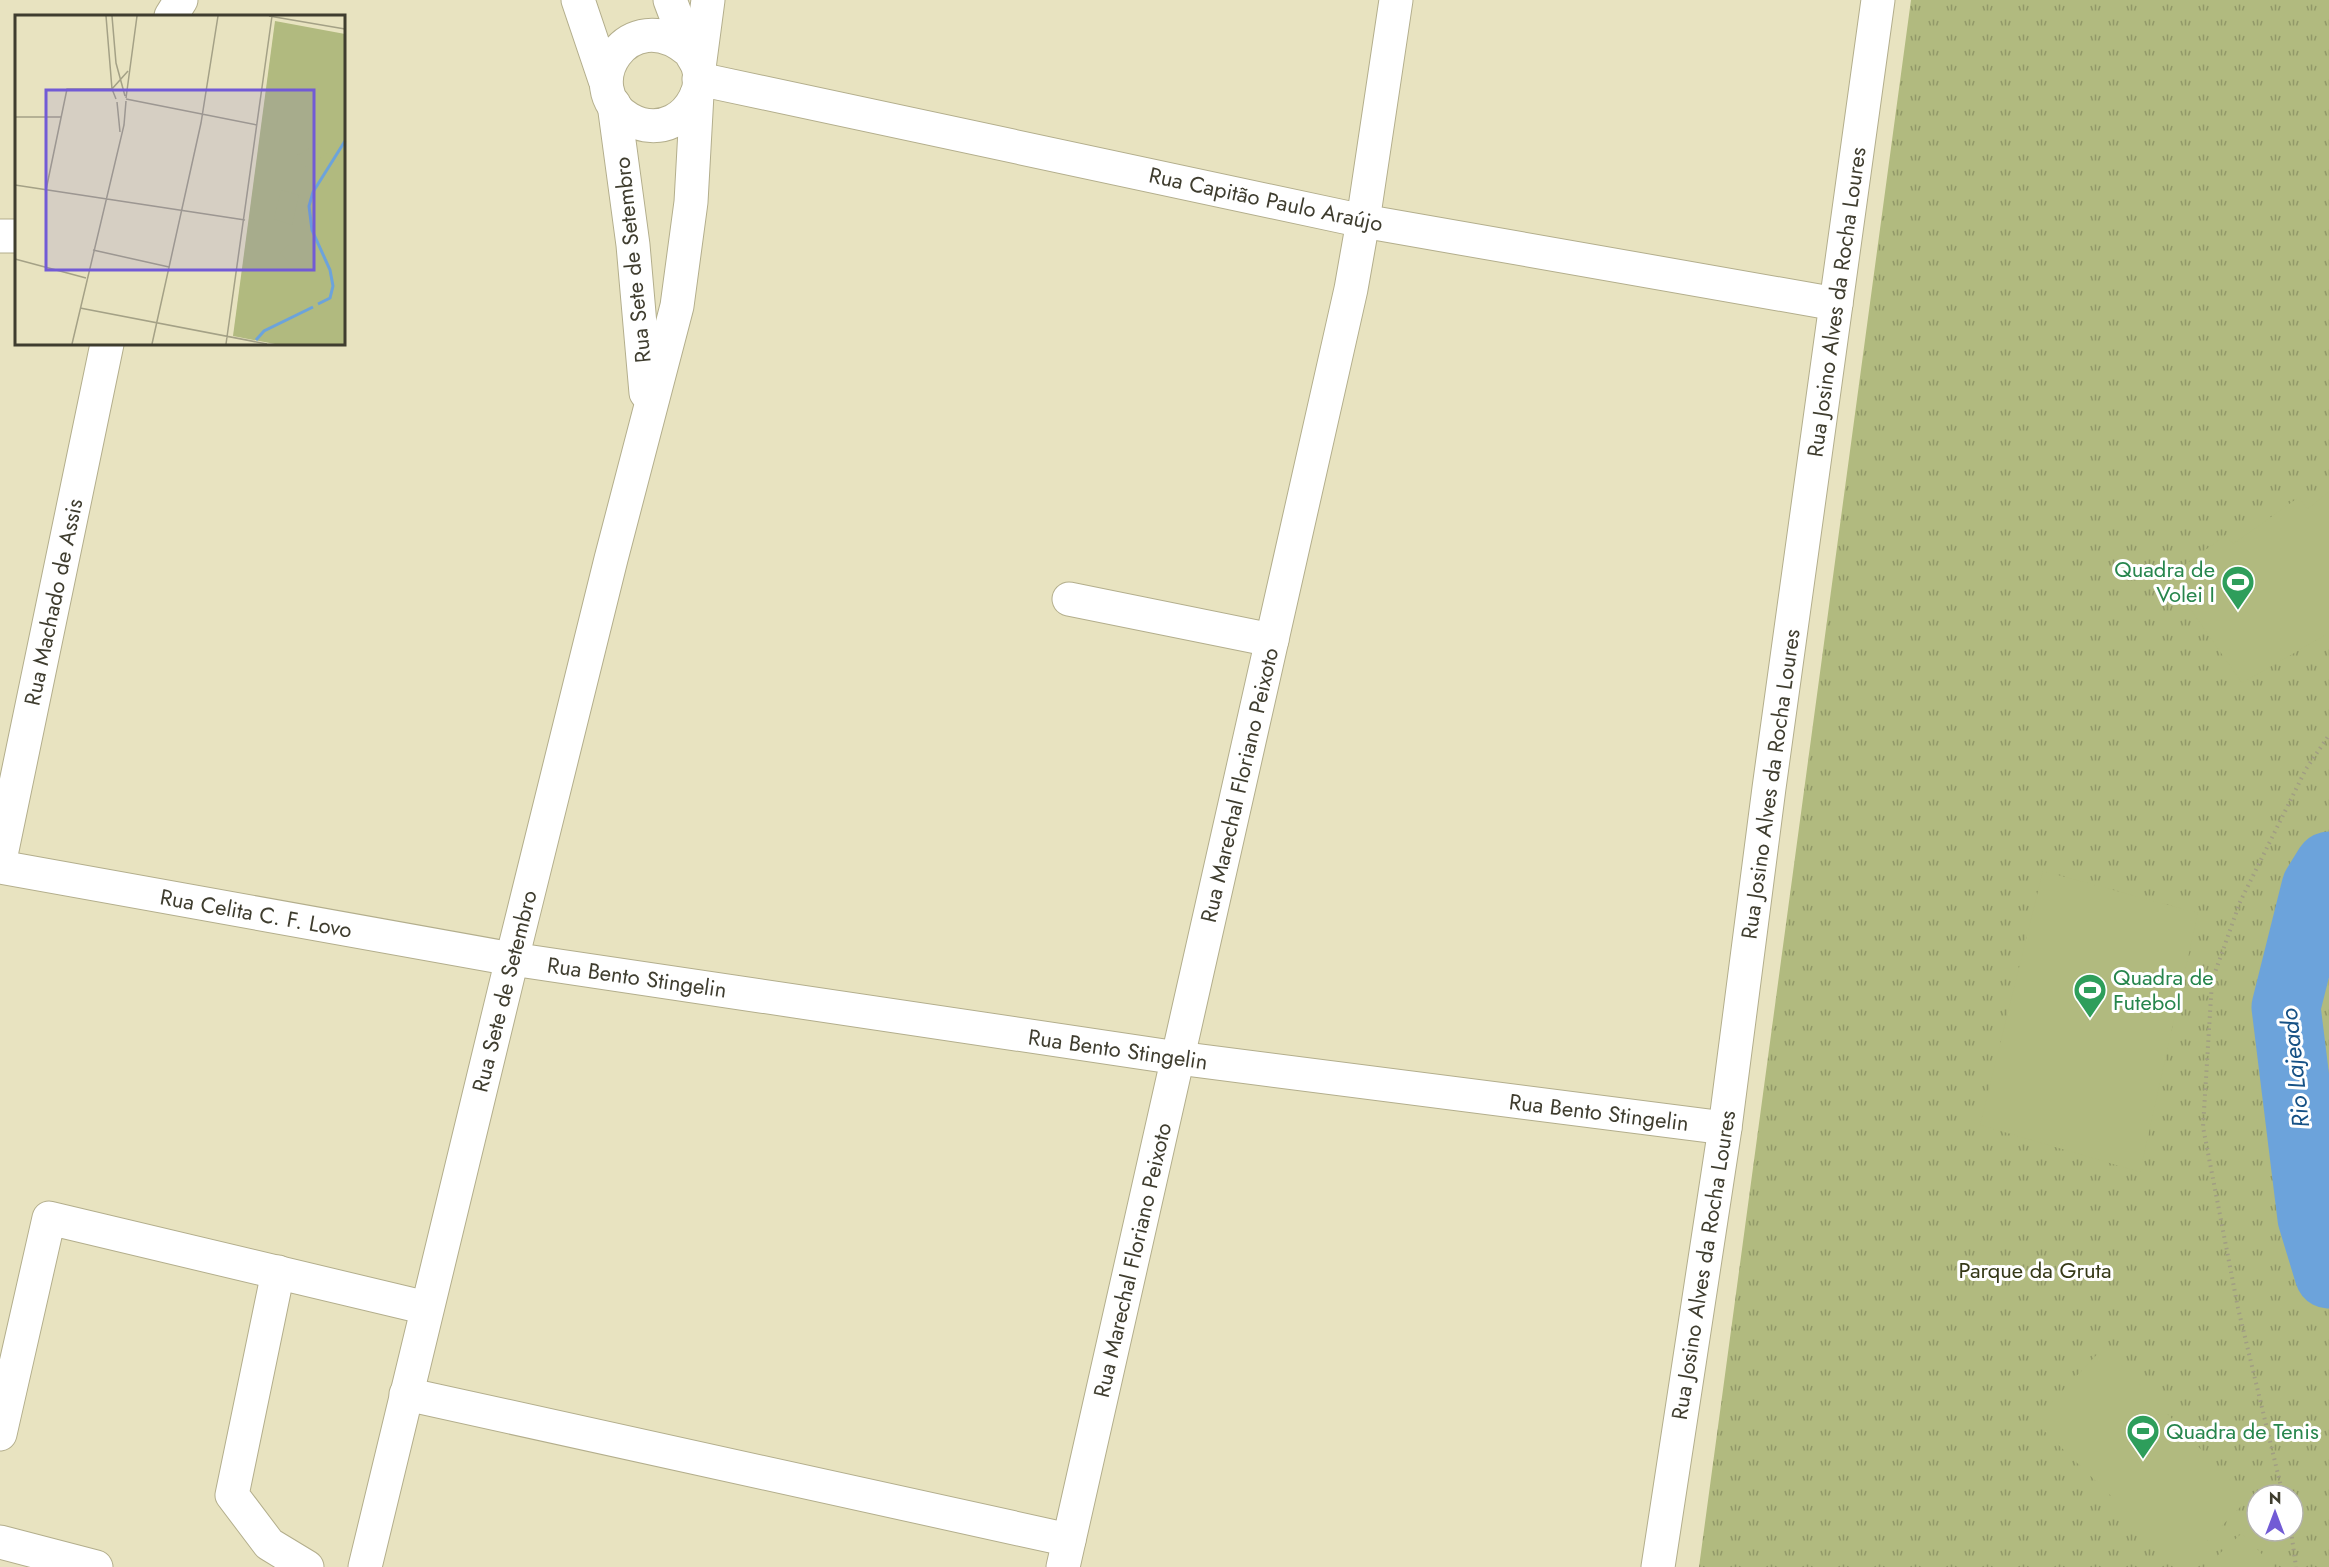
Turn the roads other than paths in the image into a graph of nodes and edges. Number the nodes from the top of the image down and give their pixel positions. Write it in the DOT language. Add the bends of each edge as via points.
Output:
graph roads {
  1 [pos="181,0"];
  2 [pos="578,0"];
  3 [pos="670,0"];
  4 [pos="708,0"];
  5 [pos="1396,0"];
  6 [pos="1878,0"];
  7 [pos="172,15"];
  8 [pos="696,73"];
  9 [pos="609,92"];
  10 [pos="1363,221"];
  11 [pos="1836,304"];
  12 [pos="107,345"];
  13 [pos="649,416"];
  14 [pos="1069,599"];
  15 [pos="1272,640"];
  16 [pos="0,860"];
  17 [pos="0,867"];
  18 [pos="512,959"];
  19 [pos="1178,1058"];
  20 [pos="1725,1128"];
  21 [pos="278,1272"];
  22 [pos="427,1308"];
  23 [pos="406,1394"];
  24 [pos="0,1434"];
  25 [pos="0,1542"];
  26 [pos="1066,1554"];
  27 [pos="96,1567"];
  28 [pos="307,1567"];
  29 [pos="365,1567"];
  30 [pos="1658,1567"];
  1 -- 7 [label="street"];
  2 -- 9 [label="street, Rua Sete de Setembro"];
  3 -- 8 [label="street"];
  4 -- 8 [label="street, Rua Sete de Setembro"];
  5 -- 10 [label="street, Rua Marechal Floriano Peixoto"];
  6 -- 11 [label="street, Rua Josino Alves da Rocha Loures"];
  8 -- 9 [label="street" via="690,108 666,124 637,123 623,115"];
  8 -- 9 [label="street" via="677,41 663,35 647,35 632,39 611,61"];
  8 -- 10 [label="street, Rua Capitão Paulo Araújo"];
  8 -- 13 [label="street, Rua Sete de Setembro" via="691,202 677,306"];
  9 -- 13 [label="street, Rua Sete de Setembro" via="633,245"];
  10 -- 11 [label="street, Rua Capitão Paulo Araújo"];
  10 -- 15 [label="street, Rua Marechal Floriano Peixoto"];
  11 -- 20 [label="street, Rua Josino Alves da Rocha Loures"];
  12 -- 16 [label="street, Rua Machado de Assis"];
  13 -- 18 [label="street, Rua Sete de Setembro"];
  14 -- 15 [label="street"];
  15 -- 19 [label="street, Rua Marechal Floriano Peixoto"];
  17 -- 18 [label="street, Rua Celita C. F. Lovo"];
  18 -- 19 [label="street, Rua Bento Stingelin"];
  18 -- 22 [label="street, Rua Sete de Setembro"];
  19 -- 20 [label="street, Rua Bento Stingelin"];
  19 -- 26 [label="street, Rua Marechal Floriano Peixoto"];
  20 -- 30 [label="street, Rua Josino Alves da Rocha Loures"];
  21 -- 22 [label="street"];
  21 -- 24 [label="street" via="49,1218"];
  21 -- 28 [label="street" via="232,1495 269,1544"];
  22 -- 23 [label="street, Rua Sete de Setembro"];
  23 -- 26 [label="street"];
  23 -- 29 [label="street, Rua Sete de Setembro"];
  25 -- 27 [label="street"];
}
